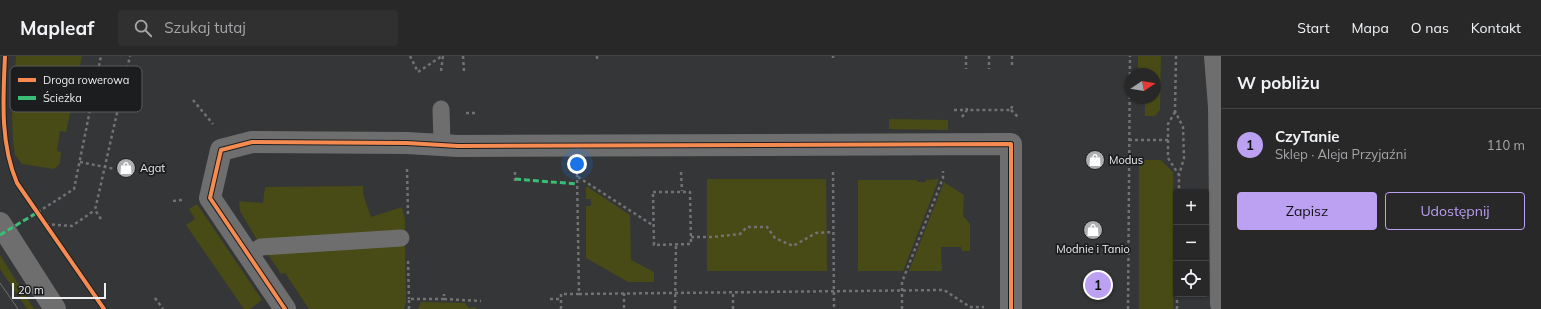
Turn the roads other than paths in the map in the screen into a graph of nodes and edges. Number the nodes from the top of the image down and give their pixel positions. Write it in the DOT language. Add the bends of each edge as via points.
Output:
graph roads {
  1 [pos="1215,56"];
  2 [pos="441,109"];
  3 [pos="442,144"];
  4 [pos="0,223"];
  5 [pos="401,238"];
  6 [pos="248,255"];
  7 [pos="1221,304"];
  8 [pos="1001,308"];
  9 [pos="55,309"];
  10 [pos="285,309"];
  1 -- 7 [label="street" via="1219,106"];
  2 -- 3 [label="lane"];
  3 -- 6 [label="street" via="252,142 221,150 210,198"];
  3 -- 8 [label="street" via="1011,144"];
  4 -- 9 [label="street"];
  5 -- 6 [label="lane" via="261,247"];
  6 -- 10 [label="street"];
}
